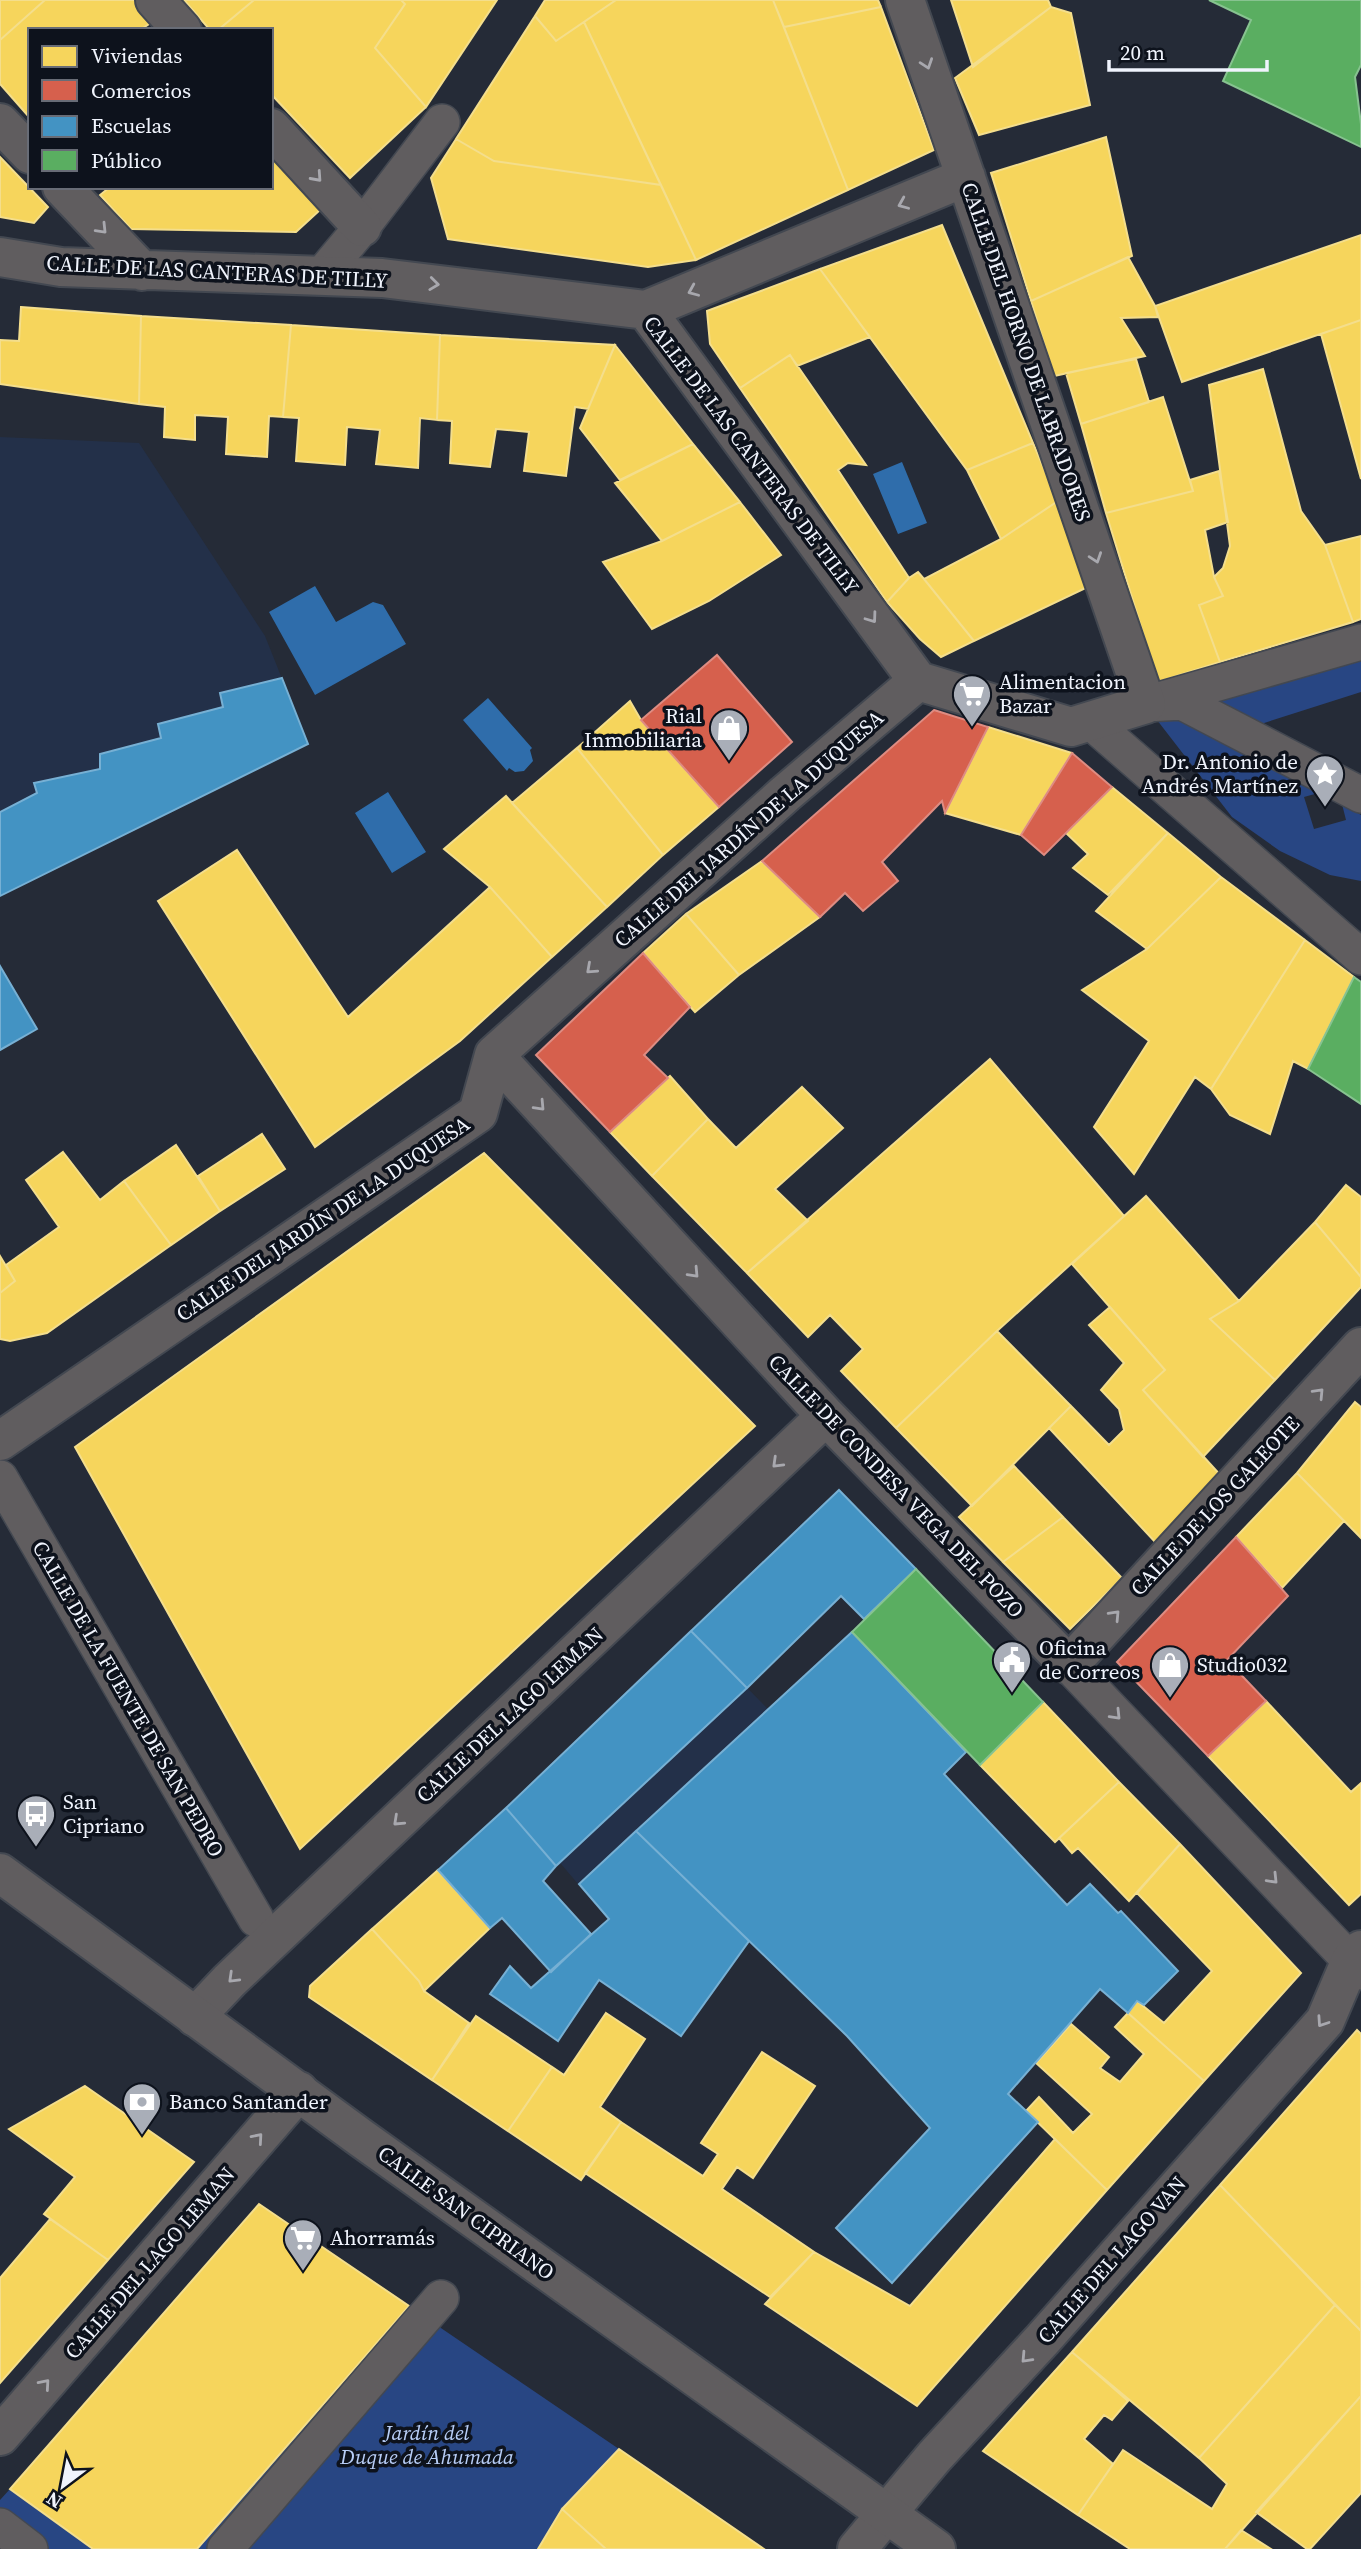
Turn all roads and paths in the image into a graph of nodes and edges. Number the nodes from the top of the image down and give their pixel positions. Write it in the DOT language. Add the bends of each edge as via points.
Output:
graph roads {
  1 [pos="155,0"];
  2 [pos="905,0"];
  3 [pos="180,28"];
  4 [pos="442,122"];
  5 [pos="0,123"];
  6 [pos="273,130"];
  7 [pos="28,152"];
  8 [pos="966,177"];
  9 [pos="64,189"];
  10 [pos="362,227"];
  11 [pos="0,257"];
  12 [pos="142,271"];
  13 [pos="321,276"];
  14 [pos="646,310"];
  15 [pos="1361,642"];
  16 [pos="918,681"];
  17 [pos="1146,704"];
  18 [pos="1090,721"];
  19 [pos="1361,795"];
  20 [pos="1361,957"];
  21 [pos="494,1055"];
  22 [pos="1361,1347"];
  23 [pos="826,1416"];
  24 [pos="0,1441"];
  25 [pos="0,1478"];
  26 [pos="1069,1665"];
  27 [pos="0,1873"];
  28 [pos="256,1919"];
  29 [pos="1357,1961"];
  30 [pos="195,2017"];
  31 [pos="299,2091"];
  32 [pos="441,2298"];
  33 [pos="0,2436"];
  34 [pos="885,2513"];
  35 [pos="0,2526"];
  36 [pos="30,2549"];
  37 [pos="225,2549"];
  38 [pos="857,2549"];
  39 [pos="936,2549"];
  1 -- 3 [label="street"];
  2 -- 8 [label="street, CALLE DEL HORNO DE LABRADORES, one-way"];
  4 -- 10 [label="street"];
  5 -- 7 [label="street"];
  6 -- 10 [label="street, one-way"];
  8 -- 14 [label="street, one-way"];
  8 -- 17 [label="street, CALLE DEL HORNO DE LABRADORES, one-way"];
  9 -- 12 [label="street, one-way"];
  10 -- 13 [label="street"];
  11 -- 12 [label="street, CALLE DE LAS CANTERAS DE TILLY" via="61,267"];
  12 -- 13 [label="street, CALLE DE LAS CANTERAS DE TILLY"];
  13 -- 14 [label="street, CALLE DE LAS CANTERAS DE TILLY, one-way" via="382,278"];
  14 -- 16 [label="street, CALLE DE LAS CANTERAS DE TILLY, one-way"];
  15 -- 17 [label="street"];
  16 -- 18 [label="street" via="1071,727"];
  16 -- 21 [label="street, CALLE DEL JARDÍN DE LA DUQUESA, one-way"];
  17 -- 18 [label="street"];
  17 -- 19 [label="street" via="1182,702"];
  18 -- 20 [label="street"];
  21 -- 23 [label="street, CALLE DE CONDESA VEGA DEL POZO, one-way"];
  21 -- 24 [label="street, CALLE DEL JARDÍN DE LA DUQUESA" via="478,1113"];
  26 -- 22 [label="street, CALLE DE LOS GALEOTE, one-way"];
  23 -- 26 [label="street, CALLE DE CONDESA VEGA DEL POZO"];
  23 -- 30 [label="street, CALLE DEL LAGO LEMAN, one-way"];
  25 -- 28 [label="street, CALLE DE LA FUENTE DE SAN PEDRO"];
  26 -- 29 [label="street, CALLE DE CONDESA VEGA DEL POZO, one-way"];
  27 -- 30 [label="street, CALLE SAN CIPRIANO"];
  29 -- 34 [label="street, CALLE DEL LAGO VAN, one-way" via="1325,2021"];
  30 -- 31 [label="street, CALLE SAN CIPRIANO"];
  33 -- 31 [label="street, CALLE DEL LAGO LEMAN, one-way"];
  31 -- 34 [label="street, CALLE SAN CIPRIANO"];
  32 -- 37 [label="street"];
  34 -- 38 [label="street, CALLE DEL LAGO VAN"];
  34 -- 39 [label="street, CALLE SAN CIPRIANO"];
  35 -- 36 [label="street"];
}
